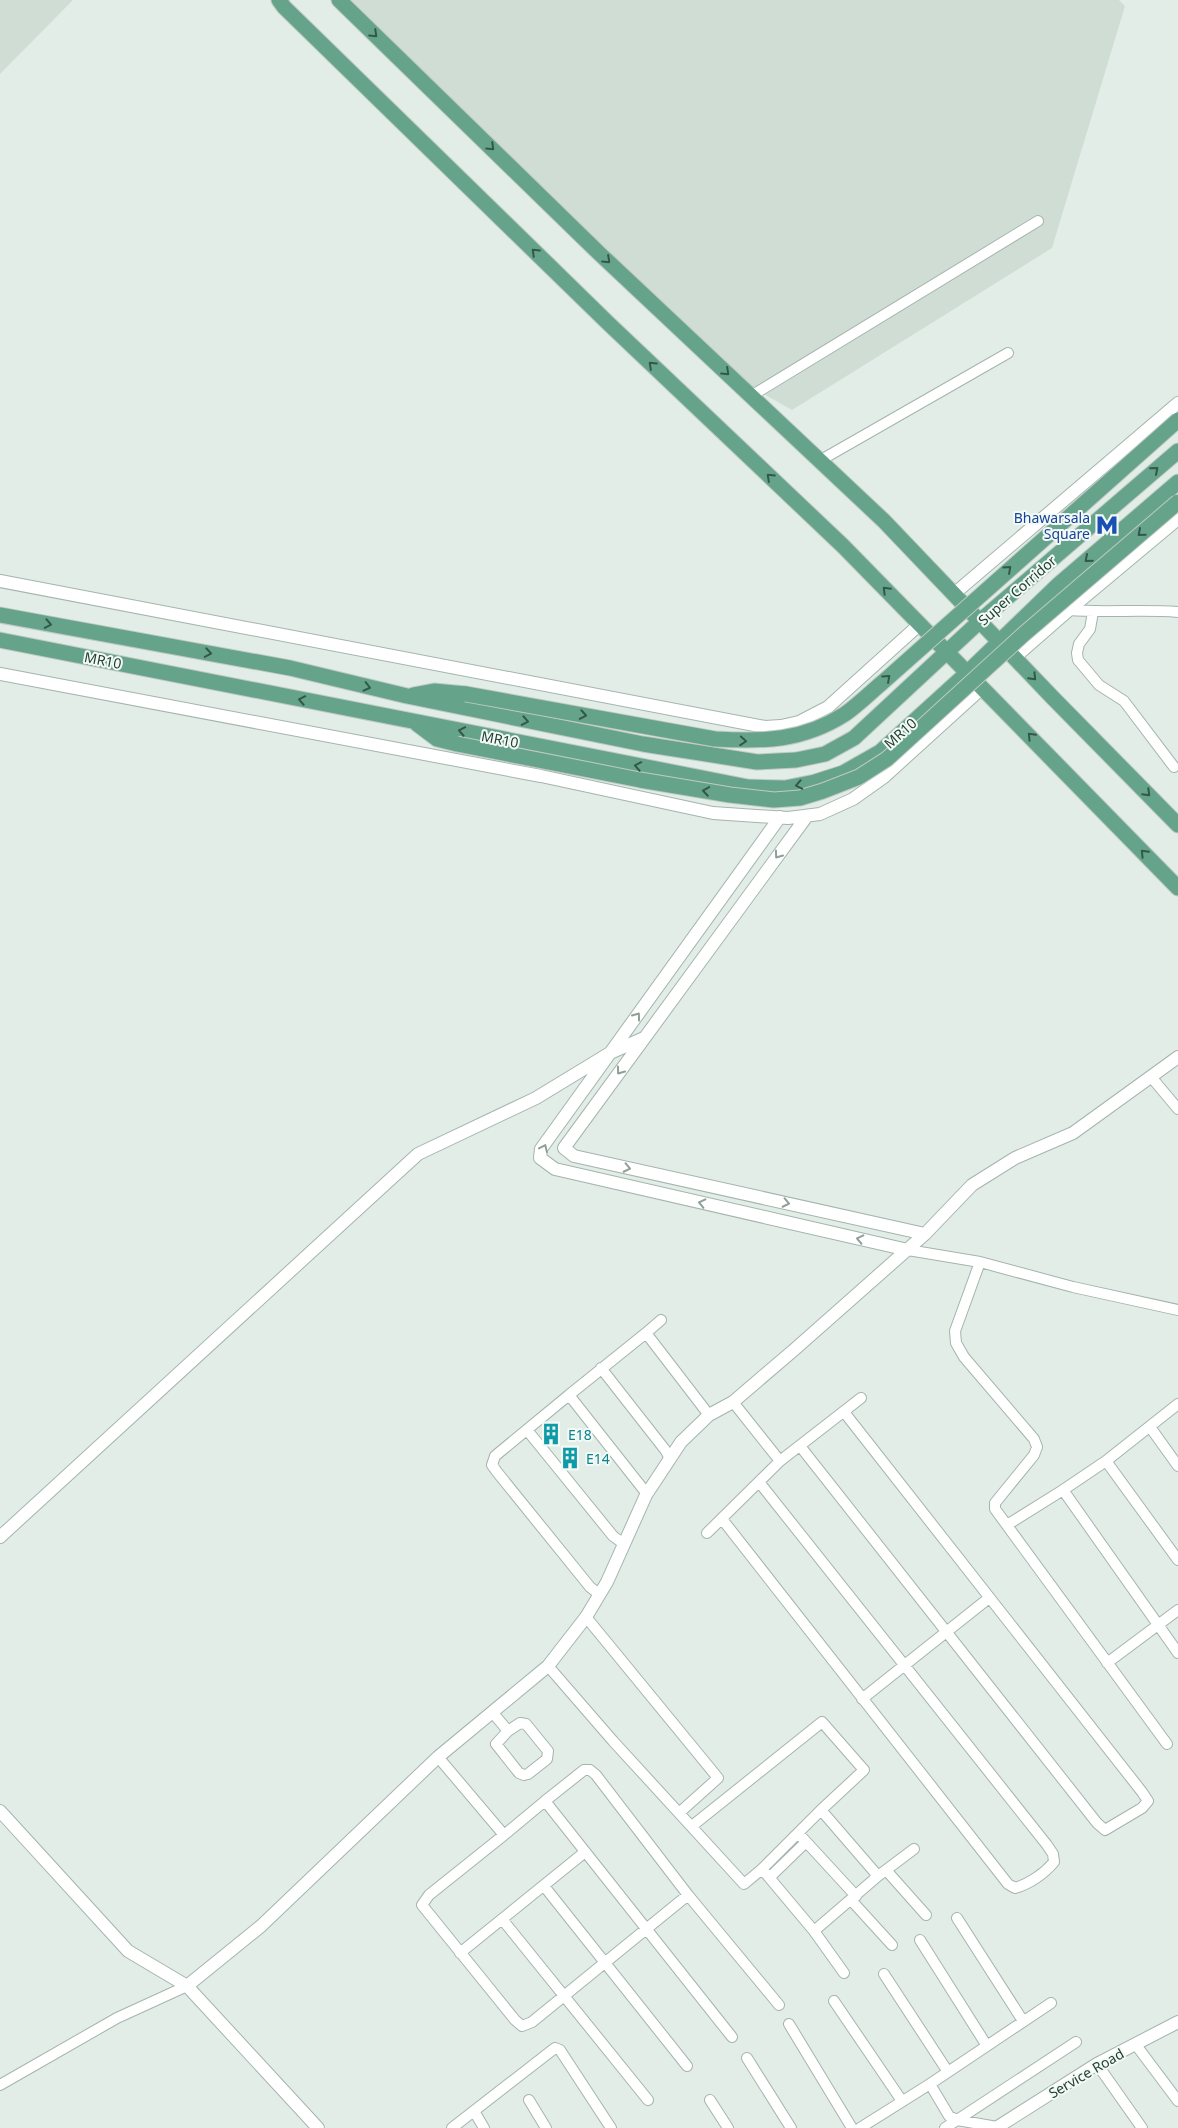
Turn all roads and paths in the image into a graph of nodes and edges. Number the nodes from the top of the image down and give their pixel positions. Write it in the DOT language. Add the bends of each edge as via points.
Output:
graph roads {
  1 [pos="280,0"];
  2 [pos="339,0"];
  3 [pos="1038,221"];
  4 [pos="1008,353"];
  5 [pos="751,396"];
  6 [pos="1178,403"];
  7 [pos="1178,420"];
  8 [pos="1178,451"];
  9 [pos="821,460"];
  10 [pos="1178,482"];
  11 [pos="1178,502"];
  12 [pos="1178,519"];
  13 [pos="0,581"];
  14 [pos="955,593"];
  15 [pos="1068,610"];
  16 [pos="1093,612"];
  17 [pos="1178,612"];
  18 [pos="0,615"];
  19 [pos="980,621"];
  20 [pos="920,624"];
  21 [pos="0,640"];
  22 [pos="999,642"];
  23 [pos="947,652"];
  24 [pos="1014,658"];
  25 [pos="967,673"];
  26 [pos="0,674"];
  27 [pos="982,688"];
  28 [pos="407,696"];
  29 [pos="415,722"];
  30 [pos="1174,767"];
  31 [pos="806,816"];
  32 [pos="780,817"];
  33 [pos="1178,825"];
  34 [pos="1178,888"];
  35 [pos="644,1038"];
  36 [pos="610,1054"];
  37 [pos="1178,1056"];
  38 [pos="1152,1078"];
  39 [pos="1178,1109"];
  40 [pos="925,1234"];
  41 [pos="908,1250"];
  42 [pos="980,1262"];
  43 [pos="1178,1310"];
  44 [pos="661,1320"];
  45 [pos="646,1333"];
  46 [pos="601,1368"];
  47 [pos="569,1395"];
  48 [pos="861,1398"];
  49 [pos="733,1402"];
  50 [pos="1178,1404"];
  51 [pos="844,1412"];
  52 [pos="709,1416"];
  53 [pos="1150,1427"];
  54 [pos="527,1430"];
  55 [pos="800,1446"];
  56 [pos="670,1459"];
  57 [pos="780,1461"];
  58 [pos="1106,1461"];
  59 [pos="1178,1466"];
  60 [pos="759,1482"];
  61 [pos="1063,1490"];
  62 [pos="647,1494"];
  63 [pos="722,1518"];
  64 [pos="1007,1525"];
  65 [pos="707,1533"];
  66 [pos="0,1537"];
  67 [pos="624,1544"];
  68 [pos="1178,1560"];
  69 [pos="599,1594"];
  70 [pos="989,1598"];
  71 [pos="1178,1610"];
  72 [pos="586,1617"];
  73 [pos="1159,1625"];
  74 [pos="947,1631"];
  75 [pos="1178,1653"];
  76 [pos="1107,1663"];
  77 [pos="548,1666"];
  78 [pos="903,1666"];
  79 [pos="862,1699"];
  80 [pos="493,1712"];
  81 [pos="508,1731"];
  82 [pos="1167,1744"];
  83 [pos="438,1756"];
  84 [pos="545,1801"];
  85 [pos="0,1810"];
  86 [pos="821,1810"];
  87 [pos="679,1812"];
  88 [pos="692,1826"];
  89 [pos="798,1833"];
  90 [pos="504,1835"];
  91 [pos="806,1842"];
  92 [pos="914,1849"];
  93 [pos="585,1852"];
  94 [pos="762,1869"];
  95 [pos="882,1873"];
  96 [pos="770,1877"];
  97 [pos="544,1886"];
  98 [pos="688,1895"];
  99 [pos="854,1898"];
  100 [pos="926,1915"];
  101 [pos="957,1918"];
  102 [pos="502,1919"];
  103 [pos="647,1929"];
  104 [pos="814,1931"];
  105 [pos="920,1940"];
  106 [pos="892,1945"];
  107 [pos="460,1953"];
  108 [pos="606,1963"];
  109 [pos="844,1973"];
  110 [pos="884,1974"];
  111 [pos="187,1986"];
  112 [pos="563,1996"];
  113 [pos="834,2001"];
  114 [pos="1051,2003"];
  115 [pos="779,2005"];
  116 [pos="1023,2021"];
  117 [pos="1178,2022"];
  118 [pos="789,2024"];
  119 [pos="732,2037"];
  120 [pos="1076,2042"];
  121 [pos="1136,2045"];
  122 [pos="987,2046"];
  123 [pos="746,2058"];
  124 [pos="1097,2064"];
  125 [pos="688,2066"];
  126 [pos="948,2072"];
  127 [pos="930,2084"];
  128 [pos="0,2085"];
  129 [pos="529,2100"];
  130 [pos="648,2100"];
  131 [pos="710,2100"];
  132 [pos="1178,2101"];
  133 [pos="902,2102"];
  134 [pos="474,2111"];
  135 [pos="957,2120"];
  136 [pos="318,2128"];
  137 [pos="452,2128"];
  138 [pos="484,2128"];
  139 [pos="546,2128"];
  140 [pos="610,2128"];
  141 [pos="728,2128"];
  142 [pos="791,2128"];
  143 [pos="852,2128"];
  144 [pos="860,2128"];
  145 [pos="945,2128"];
  146 [pos="997,2128"];
  147 [pos="1142,2128"];
  20 -- 1 [label="main road, one-way" via="843,546 396,118"];
  2 -- 5 [label="main road, one-way"];
  3 -- 5 [label="street"];
  4 -- 9 [label="street"];
  5 -- 9 [label="main road"];
  6 -- 14 [label="street"];
  28 -- 7 [label="main road, one-way, bridge" via="434,691 466,694 715,739 761,741 818,729 846,713 883,682"];
  19 -- 8 [label="main road, Super Corridor, one-way"];
  9 -- 14 [label="main road"];
  10 -- 22 [label="main road, Super Corridor, one-way" via="1058,585"];
  11 -- 29 [label="main road, one-way, bridge" via="1024,634 887,759 859,777 800,798 774,800 640,780 436,739"];
  12 -- 15 [label="street"];
  13 -- 20 [label="street" via="766,727 799,722 828,707"];
  14 -- 19 [label="main road"];
  15 -- 16 [label="street"];
  15 -- 24 [label="street"];
  16 -- 17 [label="street"];
  16 -- 30 [label="street" via="1090,628 1079,644 1078,660 1099,685 1124,700"];
  18 -- 28 [label="main road, MR10, one-way" via="290,668"];
  19 -- 22 [label="main road"];
  19 -- 23 [label="main road, Super Corridor"];
  20 -- 23 [label="main road"];
  29 -- 21 [label="main road, MR10, one-way"];
  22 -- 24 [label="main road"];
  22 -- 25 [label="main road, Super Corridor"];
  23 -- 25 [label="main road"];
  28 -- 23 [label="main road, MR10, one-way" via="643,744 757,762 796,760 825,754 854,738"];
  24 -- 33 [label="main road, one-way"];
  25 -- 27 [label="main road"];
  25 -- 29 [label="main road, MR10, one-way" via="880,752 843,773 785,788 748,787"];
  26 -- 32 [label="street" via="541,776 713,813"];
  27 -- 31 [label="street" via="884,777 853,799 820,814"];
  34 -- 27 [label="main road, one-way"];
  31 -- 32 [label="street"];
  31 -- 35 [label="street, one-way"];
  36 -- 32 [label="street, one-way"];
  35 -- 36 [label="street"];
  35 -- 40 [label="street, one-way" via="564,1148 574,1156"];
  41 -- 36 [label="street, one-way" via="555,1169 540,1158 541,1149"];
  36 -- 66 [label="street" via="536,1098 418,1154"];
  37 -- 38 [label="street"];
  38 -- 39 [label="street"];
  38 -- 40 [label="street" via="1073,1133 1015,1158 972,1185"];
  40 -- 41 [label="street"];
  41 -- 42 [label="street"];
  41 -- 49 [label="street"];
  42 -- 43 [label="street"];
  42 -- 64 [label="street" via="955,1332 956,1343 964,1357 1034,1439 1037,1447 994,1504"];
  44 -- 45 [label="street"];
  45 -- 46 [label="street"];
  45 -- 52 [label="street"];
  46 -- 47 [label="street"];
  46 -- 56 [label="street"];
  47 -- 54 [label="street"];
  47 -- 62 [label="street"];
  48 -- 51 [label="street"];
  49 -- 52 [label="street"];
  49 -- 57 [label="street"];
  50 -- 53 [label="street"];
  51 -- 55 [label="street"];
  51 -- 70 [label="street"];
  52 -- 56 [label="street" via="681,1442"];
  53 -- 58 [label="street"];
  53 -- 59 [label="street"];
  54 -- 67 [label="street" via="613,1536"];
  54 -- 69 [label="street" via="496,1456 492,1465"];
  55 -- 57 [label="street"];
  55 -- 74 [label="street"];
  56 -- 62 [label="street"];
  57 -- 60 [label="street"];
  58 -- 61 [label="street"];
  58 -- 68 [label="street"];
  60 -- 63 [label="street"];
  60 -- 78 [label="street"];
  61 -- 64 [label="street"];
  61 -- 73 [label="street"];
  62 -- 67 [label="street"];
  63 -- 65 [label="street"];
  63 -- 79 [label="street"];
  64 -- 76 [label="street"];
  67 -- 69 [label="street"];
  69 -- 72 [label="street"];
  70 -- 74 [label="street"];
  70 -- 74 [label="street" via="1142,1792 1148,1801 1142,1808 1105,1830"];
  71 -- 73 [label="street"];
  72 -- 77 [label="street"];
  72 -- 87 [label="street" via="718,1778"];
  73 -- 75 [label="street"];
  73 -- 76 [label="street"];
  74 -- 78 [label="street"];
  76 -- 82 [label="street"];
  77 -- 80 [label="street"];
  77 -- 87 [label="street"];
  78 -- 79 [label="street"];
  78 -- 79 [label="street" via="1053,1854 1054,1862 1049,1869 1024,1885 1015,1888 1008,1884"];
  80 -- 81 [label="street"];
  80 -- 83 [label="street"];
  81 -- 81 [label="street" via="520,1723 526,1724 548,1751 547,1759 528,1774 519,1773 496,1744"];
  83 -- 90 [label="street"];
  83 -- 111 [label="street" via="261,1926"];
  84 -- 90 [label="street"];
  84 -- 93 [label="street"];
  84 -- 98 [label="street" via="584,1770 590,1770"];
  85 -- 111 [label="street" via="128,1950"];
  86 -- 88 [label="street" via="864,1770 822,1722"];
  86 -- 89 [label="street"];
  86 -- 95 [label="street"];
  87 -- 88 [label="street"];
  88 -- 94 [label="street" via="744,1884"];
  89 -- 91 [label="street"];
  89 -- 94 [label="street"];
  90 -- 107 [label="street" via="422,1904"];
  91 -- 96 [label="street"];
  91 -- 99 [label="street"];
  92 -- 95 [label="street"];
  93 -- 97 [label="street"];
  93 -- 103 [label="street"];
  94 -- 96 [label="street"];
  95 -- 99 [label="street"];
  95 -- 100 [label="street"];
  96 -- 104 [label="street"];
  97 -- 102 [label="street"];
  97 -- 108 [label="street"];
  98 -- 103 [label="street"];
  98 -- 115 [label="street"];
  99 -- 104 [label="street"];
  99 -- 106 [label="street"];
  101 -- 116 [label="street"];
  102 -- 107 [label="street"];
  102 -- 112 [label="street"];
  103 -- 108 [label="street"];
  103 -- 119 [label="street"];
  104 -- 109 [label="street"];
  105 -- 122 [label="street"];
  107 -- 112 [label="street" via="522,2026 532,2022"];
  108 -- 112 [label="street"];
  108 -- 125 [label="street"];
  110 -- 126 [label="street"];
  111 -- 128 [label="street" via="117,2018"];
  111 -- 136 [label="street"];
  112 -- 130 [label="street"];
  113 -- 133 [label="street"];
  114 -- 116 [label="street"];
  116 -- 122 [label="street"];
  117 -- 121 [label="street, Service Road"];
  118 -- 143 [label="street"];
  120 -- 135 [label="street"];
  121 -- 124 [label="street, Service Road"];
  121 -- 132 [label="street"];
  122 -- 126 [label="street"];
  123 -- 142 [label="street"];
  124 -- 146 [label="street, Service Road"];
  124 -- 147 [label="street"];
  126 -- 127 [label="street"];
  127 -- 133 [label="street"];
  127 -- 135 [label="street" via="949,2116"];
  129 -- 139 [label="street"];
  131 -- 141 [label="street"];
  133 -- 144 [label="street"];
  134 -- 137 [label="street"];
  134 -- 138 [label="street"];
  134 -- 140 [label="street" via="555,2048 560,2050"];
  135 -- 145 [label="street"];
  135 -- 146 [label="street"];
}
